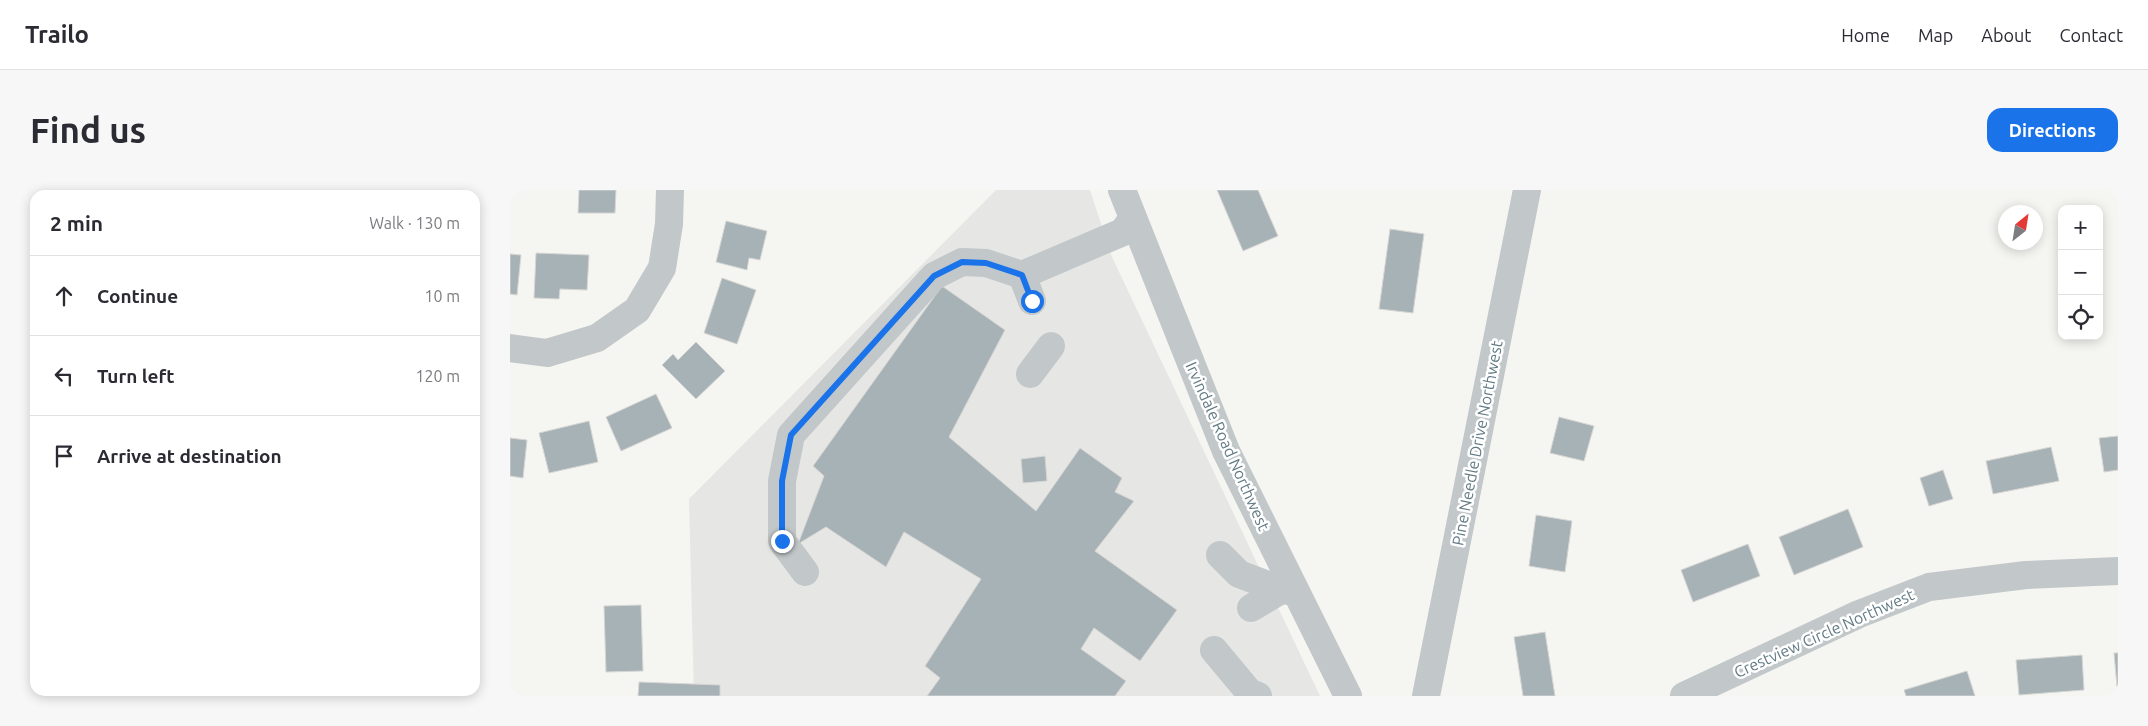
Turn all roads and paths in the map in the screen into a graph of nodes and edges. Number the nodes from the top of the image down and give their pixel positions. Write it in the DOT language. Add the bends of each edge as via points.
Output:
graph roads {
  1 [pos="670,190"];
  2 [pos="1122,190"];
  3 [pos="1527,190"];
  4 [pos="1132,219"];
  5 [pos="1022,275"];
  6 [pos="1032,301"];
  7 [pos="1051,346"];
  8 [pos="510,348"];
  9 [pos="1030,374"];
  10 [pos="1220,555"];
  11 [pos="2118,570"];
  12 [pos="805,572"];
  13 [pos="1288,591"];
  14 [pos="1251,608"];
  15 [pos="1214,650"];
  16 [pos="1252,695"];
  17 [pos="1348,696"];
  18 [pos="1426,696"];
  19 [pos="1684,696"];
  1 -- 8 [label="street" via="662,268 637,310 597,338 548,354"];
  2 -- 4 [label="street, Irvindale Road Northwest"];
  3 -- 18 [label="street, Pine Needle Drive Northwest"];
  4 -- 5 [label="street" via="1123,232"];
  4 -- 13 [label="street, Irvindale Road Northwest" via="1226,451"];
  5 -- 6 [label="street"];
  5 -- 12 [label="street" via="986,263 962,262 934,276 791,435 782,481 782,541"];
  7 -- 9 [label="street"];
  10 -- 13 [label="street" via="1239,574"];
  11 -- 19 [label="street, Crestview Circle Northwest" via="2026,575 1930,587 1859,614"];
  13 -- 14 [label="street"];
  13 -- 17 [label="street, Irvindale Road Northwest"];
  15 -- 16 [label="street"];
}
